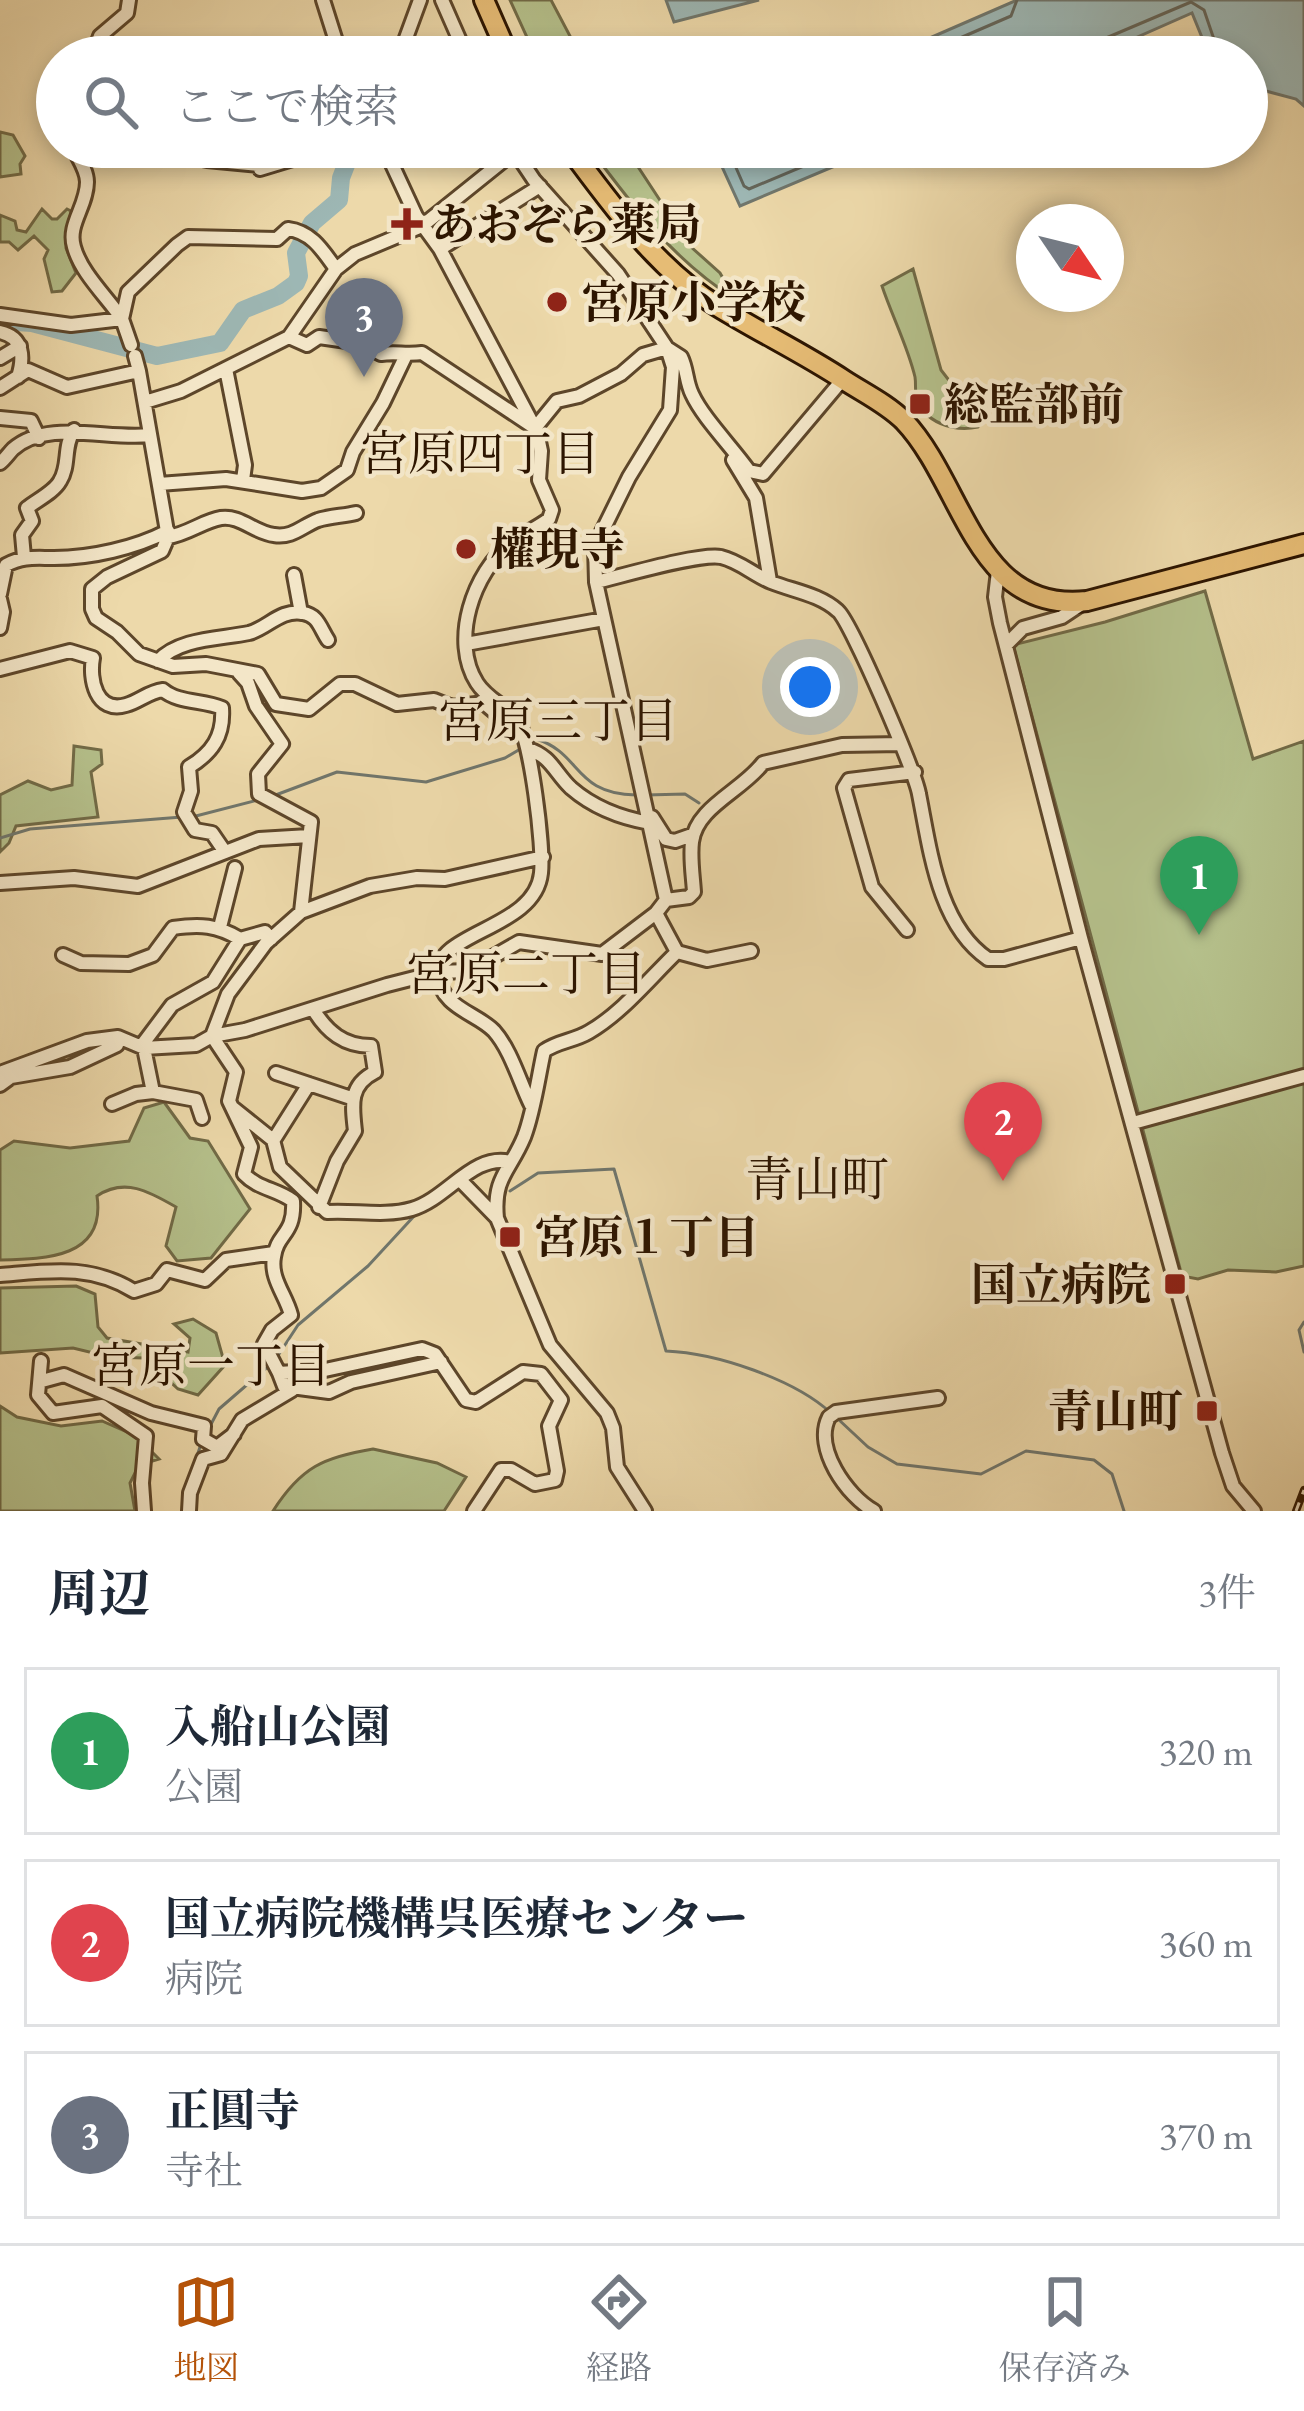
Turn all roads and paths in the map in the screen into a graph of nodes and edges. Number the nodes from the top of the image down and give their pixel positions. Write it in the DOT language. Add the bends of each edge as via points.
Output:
graph roads {
  1 [pos="129,0"];
  2 [pos="323,0"];
  3 [pos="420,0"];
  4 [pos="442,0"];
  5 [pos="484,0"];
  6 [pos="100,36"];
  7 [pos="335,36"];
  8 [pos="407,36"];
  9 [pos="458,36"];
  10 [pos="499,36"];
  11 [pos="83,168"];
  12 [pos="394,168"];
  13 [pos="491,168"];
  14 [pos="526,168"];
  15 [pos="584,168"];
  16 [pos="540,186"];
  17 [pos="422,226"];
  18 [pos="440,249"];
  19 [pos="336,269"];
  20 [pos="0,315"];
  21 [pos="122,319"];
  22 [pos="0,332"];
  23 [pos="289,337"];
  24 [pos="20,346"];
  25 [pos="667,348"];
  26 [pos="406,355"];
  27 [pos="0,358"];
  28 [pos="226,370"];
  29 [pos="140,371"];
  30 [pos="18,377"];
  31 [pos="843,379"];
  32 [pos="0,388"];
  33 [pos="145,402"];
  34 [pos="0,418"];
  35 [pos="711,423"];
  36 [pos="536,428"];
  37 [pos="74,430"];
  38 [pos="149,435"];
  39 [pos="39,438"];
  40 [pos="0,463"];
  41 [pos="243,481"];
  42 [pos="159,484"];
  43 [pos="309,491"];
  44 [pos="356,513"];
  45 [pos="319,520"];
  46 [pos="168,534"];
  47 [pos="1304,544"];
  48 [pos="24,556"];
  49 [pos="998,571"];
  50 [pos="294,575"];
  51 [pos="770,581"];
  52 [pos="596,582"];
  53 [pos="0,597"];
  54 [pos="1088,601"];
  55 [pos="302,613"];
  56 [pos="604,619"];
  57 [pos="0,628"];
  58 [pos="328,640"];
  59 [pos="466,644"];
  60 [pos="1006,645"];
  61 [pos="158,661"];
  62 [pos="0,669"];
  63 [pos="238,673"];
  64 [pos="526,742"];
  65 [pos="901,744"];
  66 [pos="915,772"];
  67 [pos="849,780"];
  68 [pos="827,785"];
  69 [pos="649,816"];
  70 [pos="309,836"];
  71 [pos="692,836"];
  72 [pos="225,851"];
  73 [pos="543,857"];
  74 [pos="235,868"];
  75 [pos="0,883"];
  76 [pos="666,900"];
  77 [pos="301,912"];
  78 [pos="656,913"];
  79 [pos="220,927"];
  80 [pos="907,931"];
  81 [pos="240,938"];
  82 [pos="1081,938"];
  83 [pos="271,939"];
  84 [pos="751,951"];
  85 [pos="677,952"];
  86 [pos="63,955"];
  87 [pos="437,972"];
  88 [pos="313,1009"];
  89 [pos="212,1036"];
  90 [pos="143,1047"];
  91 [pos="0,1073"];
  92 [pos="276,1073"];
  93 [pos="1304,1076"];
  94 [pos="309,1084"];
  95 [pos="0,1085"];
  96 [pos="153,1092"];
  97 [pos="351,1098"];
  98 [pos="112,1104"];
  99 [pos="530,1105"];
  100 [pos="232,1108"];
  101 [pos="202,1118"];
  102 [pos="1132,1123"];
  103 [pos="273,1141"];
  104 [pos="509,1162"];
  105 [pos="461,1181"];
  106 [pos="319,1207"];
  107 [pos="497,1218"];
  108 [pos="274,1253"];
  109 [pos="0,1275"];
  110 [pos="41,1360"];
  111 [pos="441,1362"];
  112 [pos="278,1373"];
  113 [pos="42,1381"];
  114 [pos="292,1390"];
  115 [pos="938,1398"];
  116 [pos="234,1434"];
  117 [pos="144,1511"];
  118 [pos="189,1511"];
  119 [pos="475,1511"];
  120 [pos="645,1511"];
  121 [pos="874,1511"];
  122 [pos="1254,1511"];
  1 -- 6 [label="street" via="127,14"];
  2 -- 7 [label="street"];
  3 -- 8 [label="street"];
  4 -- 9 [label="street"];
  5 -- 10 [label="highway"];
  11 -- 21 [label="street" via="87,186 73,245"];
  12 -- 17 [label="street"];
  13 -- 17 [label="street"];
  14 -- 16 [label="street"];
  15 -- 31 [label="highway" via="656,259 715,305"];
  16 -- 18 [label="street"];
  16 -- 25 [label="street" via="606,258"];
  17 -- 18 [label="street"];
  17 -- 19 [label="street"];
  18 -- 36 [label="street"];
  19 -- 21 [label="street" via="319,244 288,229 277,239 188,237 128,292"];
  19 -- 23 [label="street"];
  20 -- 21 [label="street" via="71,325"];
  21 -- 29 [label="street"];
  22 -- 24 [label="street"];
  23 -- 26 [label="street"];
  23 -- 28 [label="street"];
  24 -- 27 [label="street"];
  24 -- 30 [label="street"];
  25 -- 35 [label="street" via="681,357 690,392"];
  25 -- 36 [label="street" via="557,401"];
  25 -- 52 [label="street" via="670,410 602,528"];
  26 -- 36 [label="street" via="422,353"];
  26 -- 43 [label="street" via="347,470"];
  28 -- 33 [label="street"];
  28 -- 41 [label="street"];
  29 -- 30 [label="street" via="67,387 28,370"];
  29 -- 33 [label="street"];
  30 -- 32 [label="street"];
  31 -- 35 [label="street" via="763,474 749,471"];
  31 -- 49 [label="highway" via="904,422"];
  33 -- 38 [label="street"];
  34 -- 39 [label="street" via="31,421"];
  35 -- 51 [label="street" via="756,498"];
  36 -- 59 [label="street" via="551,516 486,569"];
  37 -- 38 [label="street"];
  37 -- 39 [label="street"];
  37 -- 48 [label="street" via="59,486 27,508"];
  38 -- 42 [label="street"];
  39 -- 40 [label="street"];
  41 -- 42 [label="street"];
  41 -- 43 [label="street"];
  42 -- 46 [label="street"];
  43 -- 45 [label="street"];
  44 -- 45 [label="street"];
  45 -- 46 [label="street" via="292,535 233,517"];
  46 -- 48 [label="street" via="90,555"];
  46 -- 61 [label="street" via="162,551 92,589 96,618"];
  47 -- 54 [label="highway"];
  48 -- 53 [label="street" via="6,565"];
  49 -- 54 [label="highway" via="1034,594"];
  49 -- 60 [label="street"];
  50 -- 55 [label="street"];
  51 -- 52 [label="street" via="716,556"];
  51 -- 65 [label="street" via="841,613"];
  52 -- 56 [label="street"];
  53 -- 57 [label="street"];
  54 -- 60 [label="street" via="1023,628"];
  55 -- 58 [label="street"];
  55 -- 61 [label="street"];
  56 -- 59 [label="street"];
  56 -- 69 [label="street"];
  59 -- 64 [label="street" via="473,678 515,718"];
  60 -- 82 [label="street"];
  61 -- 63 [label="street"];
  62 -- 72 [label="street" via="70,651 93,658 89,677 110,705 164,690 222,708 213,748 189,767 184,812"];
  63 -- 64 [label="street" via="258,674 276,704 297,710 355,683 397,704 484,703"];
  63 -- 70 [label="street" via="282,744 258,774 259,794 311,822"];
  64 -- 69 [label="street" via="570,787 619,818"];
  64 -- 73 [label="street"];
  65 -- 66 [label="street"];
  65 -- 71 [label="street" via="842,745 763,763 708,808"];
  66 -- 67 [label="street"];
  66 -- 82 [label="street" via="930,848 965,940 992,959"];
  67 -- 68 [label="street"];
  67 -- 80 [label="street" via="844,788 872,887"];
  69 -- 71 [label="street" via="665,838"];
  69 -- 76 [label="street"];
  70 -- 72 [label="street"];
  70 -- 77 [label="street"];
  71 -- 76 [label="street" via="694,892"];
  72 -- 75 [label="street" via="138,886 74,878"];
  73 -- 77 [label="street" via="370,886"];
  73 -- 87 [label="street" via="538,892 446,951"];
  74 -- 79 [label="street"];
  76 -- 78 [label="street"];
  77 -- 83 [label="street"];
  78 -- 85 [label="street"];
  78 -- 87 [label="street" via="602,954 519,941 468,971"];
  79 -- 81 [label="street"];
  79 -- 86 [label="street" via="173,928 153,955 129,964"];
  81 -- 83 [label="street" via="265,932"];
  81 -- 90 [label="street" via="213,982 172,1005"];
  82 -- 102 [label="street"];
  83 -- 89 [label="street" via="228,994"];
  84 -- 85 [label="street" via="707,960"];
  85 -- 99 [label="street" via="601,1024 544,1051"];
  87 -- 88 [label="street"];
  87 -- 99 [label="street" via="460,1011 500,1039"];
  88 -- 89 [label="street"];
  88 -- 97 [label="street" via="328,1031 371,1046 375,1072"];
  89 -- 90 [label="street" via="196,1045"];
  89 -- 100 [label="street" via="236,1072"];
  90 -- 91 [label="street" via="118,1037 87,1041"];
  90 -- 95 [label="street" via="121,1043"];
  90 -- 96 [label="street"];
  92 -- 94 [label="street"];
  93 -- 102 [label="street"];
  94 -- 97 [label="street"];
  94 -- 103 [label="street"];
  96 -- 98 [label="street"];
  96 -- 101 [label="street" via="196,1100"];
  97 -- 106 [label="street" via="355,1131"];
  99 -- 104 [label="street" via="526,1134"];
  100 -- 103 [label="street"];
  100 -- 108 [label="street" via="251,1147 244,1174 293,1201 289,1233"];
  102 -- 122 [label="street" via="1222,1453 1233,1486"];
  103 -- 106 [label="street" via="280,1167"];
  104 -- 105 [label="street" via="494,1158"];
  104 -- 107 [label="street" via="495,1196"];
  105 -- 106 [label="street" via="415,1209"];
  105 -- 107 [label="street"];
  107 -- 120 [label="street" via="550,1346 607,1413 617,1466"];
  108 -- 109 [label="street" via="226,1260 205,1280 167,1270 134,1291 87,1270"];
  108 -- 112 [label="street" via="290,1315 264,1344"];
  110 -- 113 [label="street"];
  111 -- 112 [label="street" via="410,1349"];
  111 -- 114 [label="street" via="328,1392"];
  111 -- 119 [label="street" via="466,1400 476,1402 523,1372 541,1374 561,1400 549,1426 554,1480 536,1484 501,1470"];
  112 -- 114 [label="street"];
  113 -- 116 [label="street" via="64,1375 204,1426 203,1439 217,1447"];
  113 -- 117 [label="street" via="38,1395 53,1413 102,1406 146,1436"];
  114 -- 116 [label="street" via="242,1420"];
  115 -- 121 [label="street" via="832,1415 823,1443"];
  116 -- 118 [label="street" via="221,1454 203,1459"];
}
